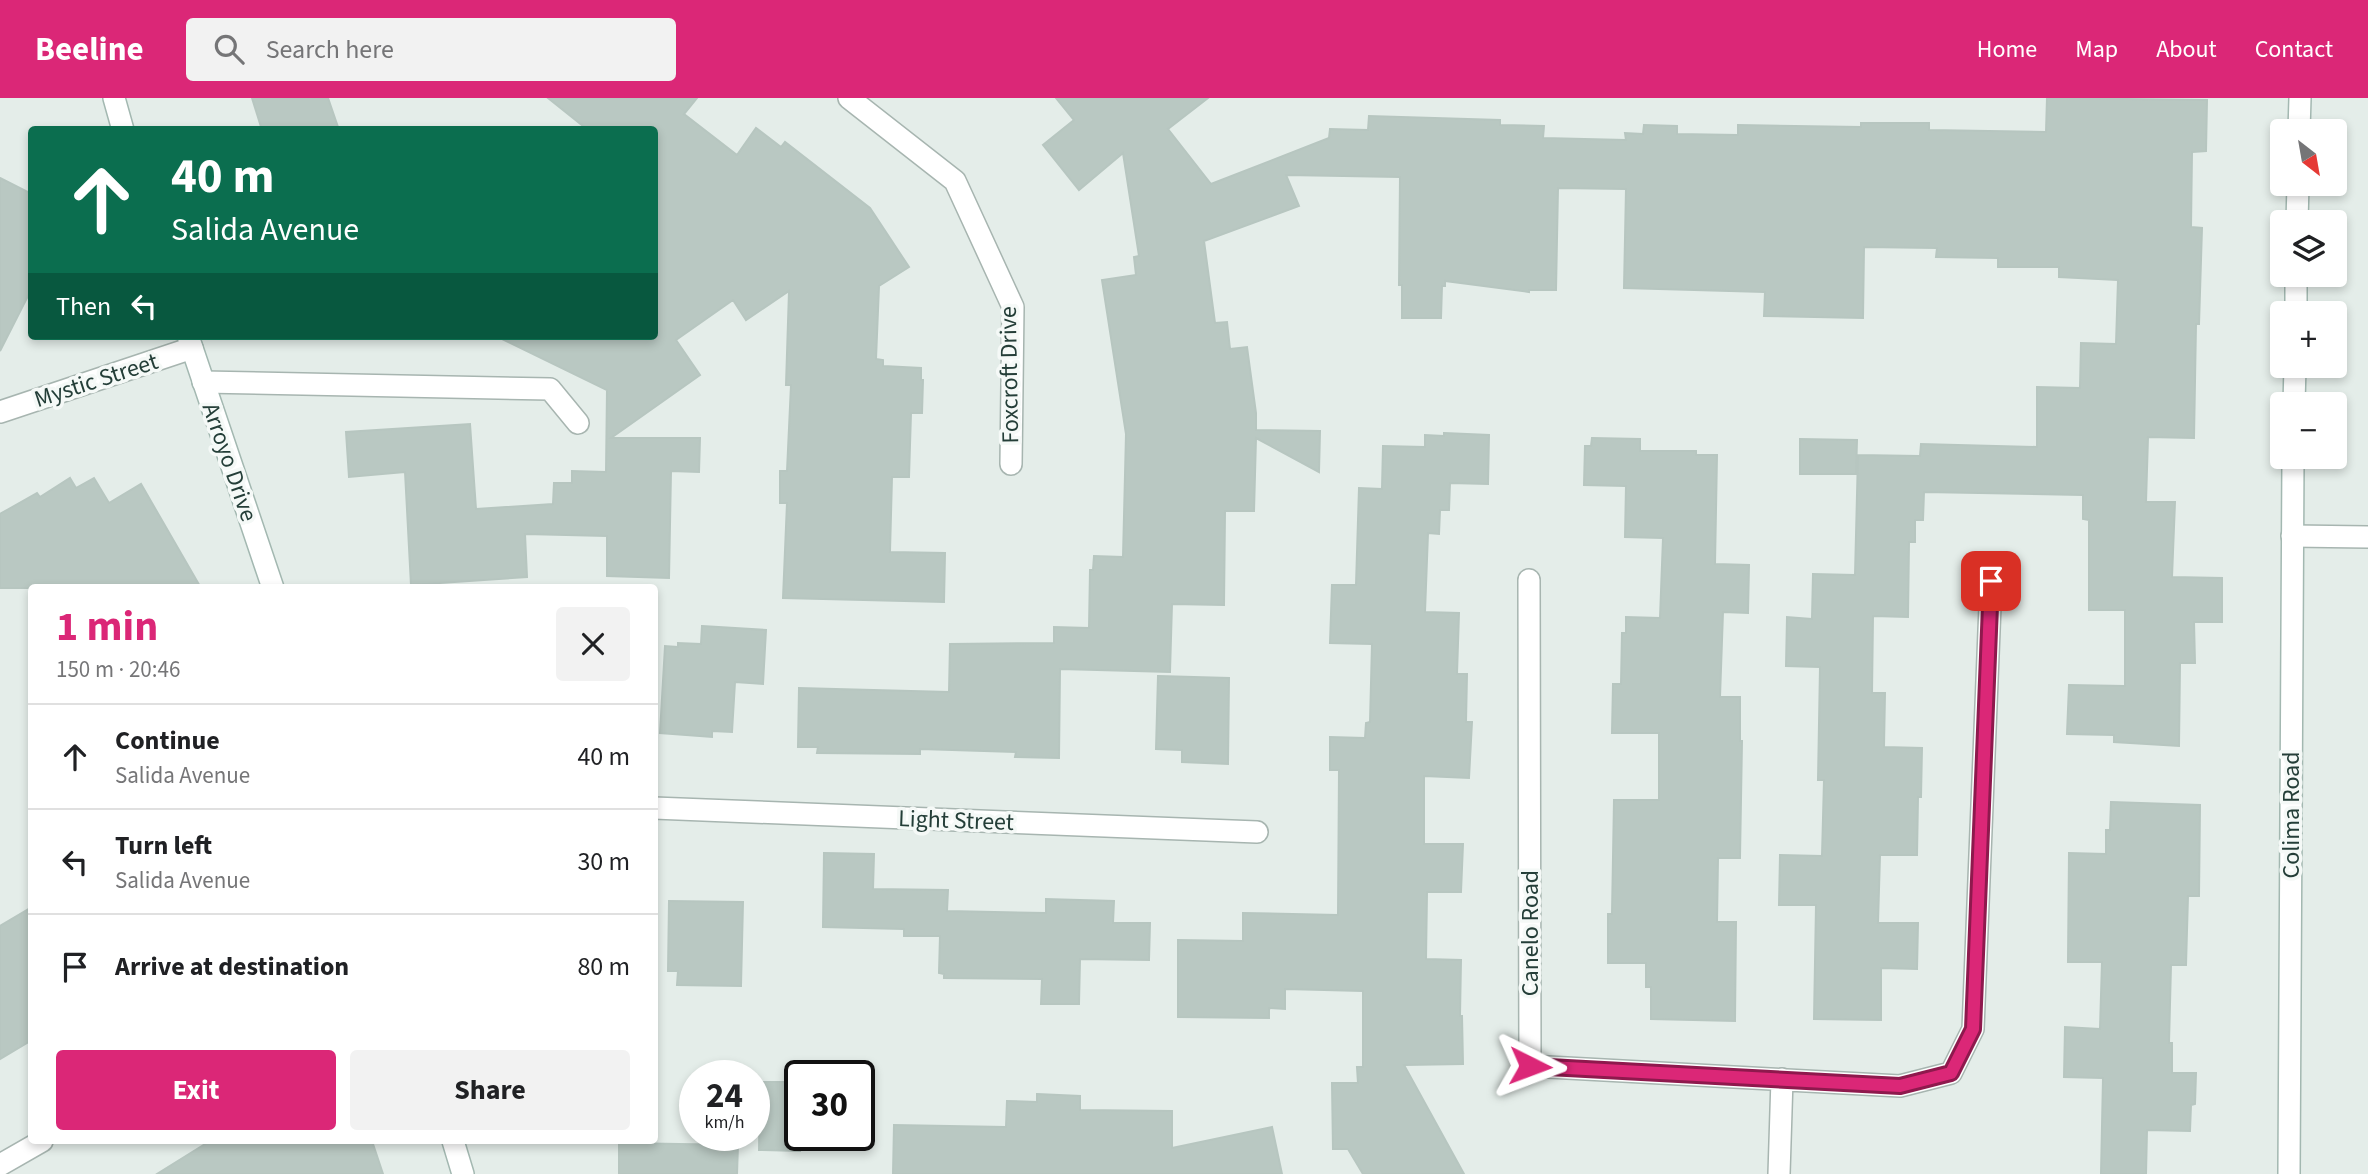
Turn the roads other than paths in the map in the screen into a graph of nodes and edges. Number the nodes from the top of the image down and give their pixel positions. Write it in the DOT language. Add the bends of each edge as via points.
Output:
graph roads {
  1 [pos="114,98"];
  2 [pos="849,98"];
  3 [pos="2300,98"];
  4 [pos="2299,119"];
  5 [pos="123,126"];
  6 [pos="190,342"];
  7 [pos="203,382"];
  8 [pos="0,412"];
  9 [pos="578,423"];
  10 [pos="1011,464"];
  11 [pos="2293,469"];
  12 [pos="2292,536"];
  13 [pos="2368,537"];
  14 [pos="1530,580"];
  15 [pos="1991,581"];
  16 [pos="272,584"];
  17 [pos="658,808"];
  18 [pos="1257,832"];
  19 [pos="1782,1079"];
  20 [pos="37,1144"];
  21 [pos="454,1144"];
  22 [pos="0,1166"];
  23 [pos="463,1174"];
  24 [pos="1780,1174"];
  25 [pos="2289,1174"];
  1 -- 5 [label="street"];
  2 -- 10 [label="street, Foxcroft Drive" via="955,181 1013,307"];
  3 -- 4 [label="street"];
  6 -- 7 [label="street, Arroyo Drive"];
  6 -- 8 [label="street, Mystic Street"];
  7 -- 9 [label="street" via="550,388"];
  7 -- 16 [label="street, Arroyo Drive"];
  11 -- 12 [label="street, Colima Road"];
  12 -- 13 [label="street"];
  12 -- 25 [label="street, Colima Road"];
  14 -- 19 [label="street, Canelo Road" via="1530,1066"];
  15 -- 19 [label="street" via="1973,1029 1951,1073 1900,1086"];
  17 -- 18 [label="street, Light Street"];
  19 -- 24 [label="street"];
  20 -- 22 [label="street"];
  21 -- 23 [label="street"];
}
